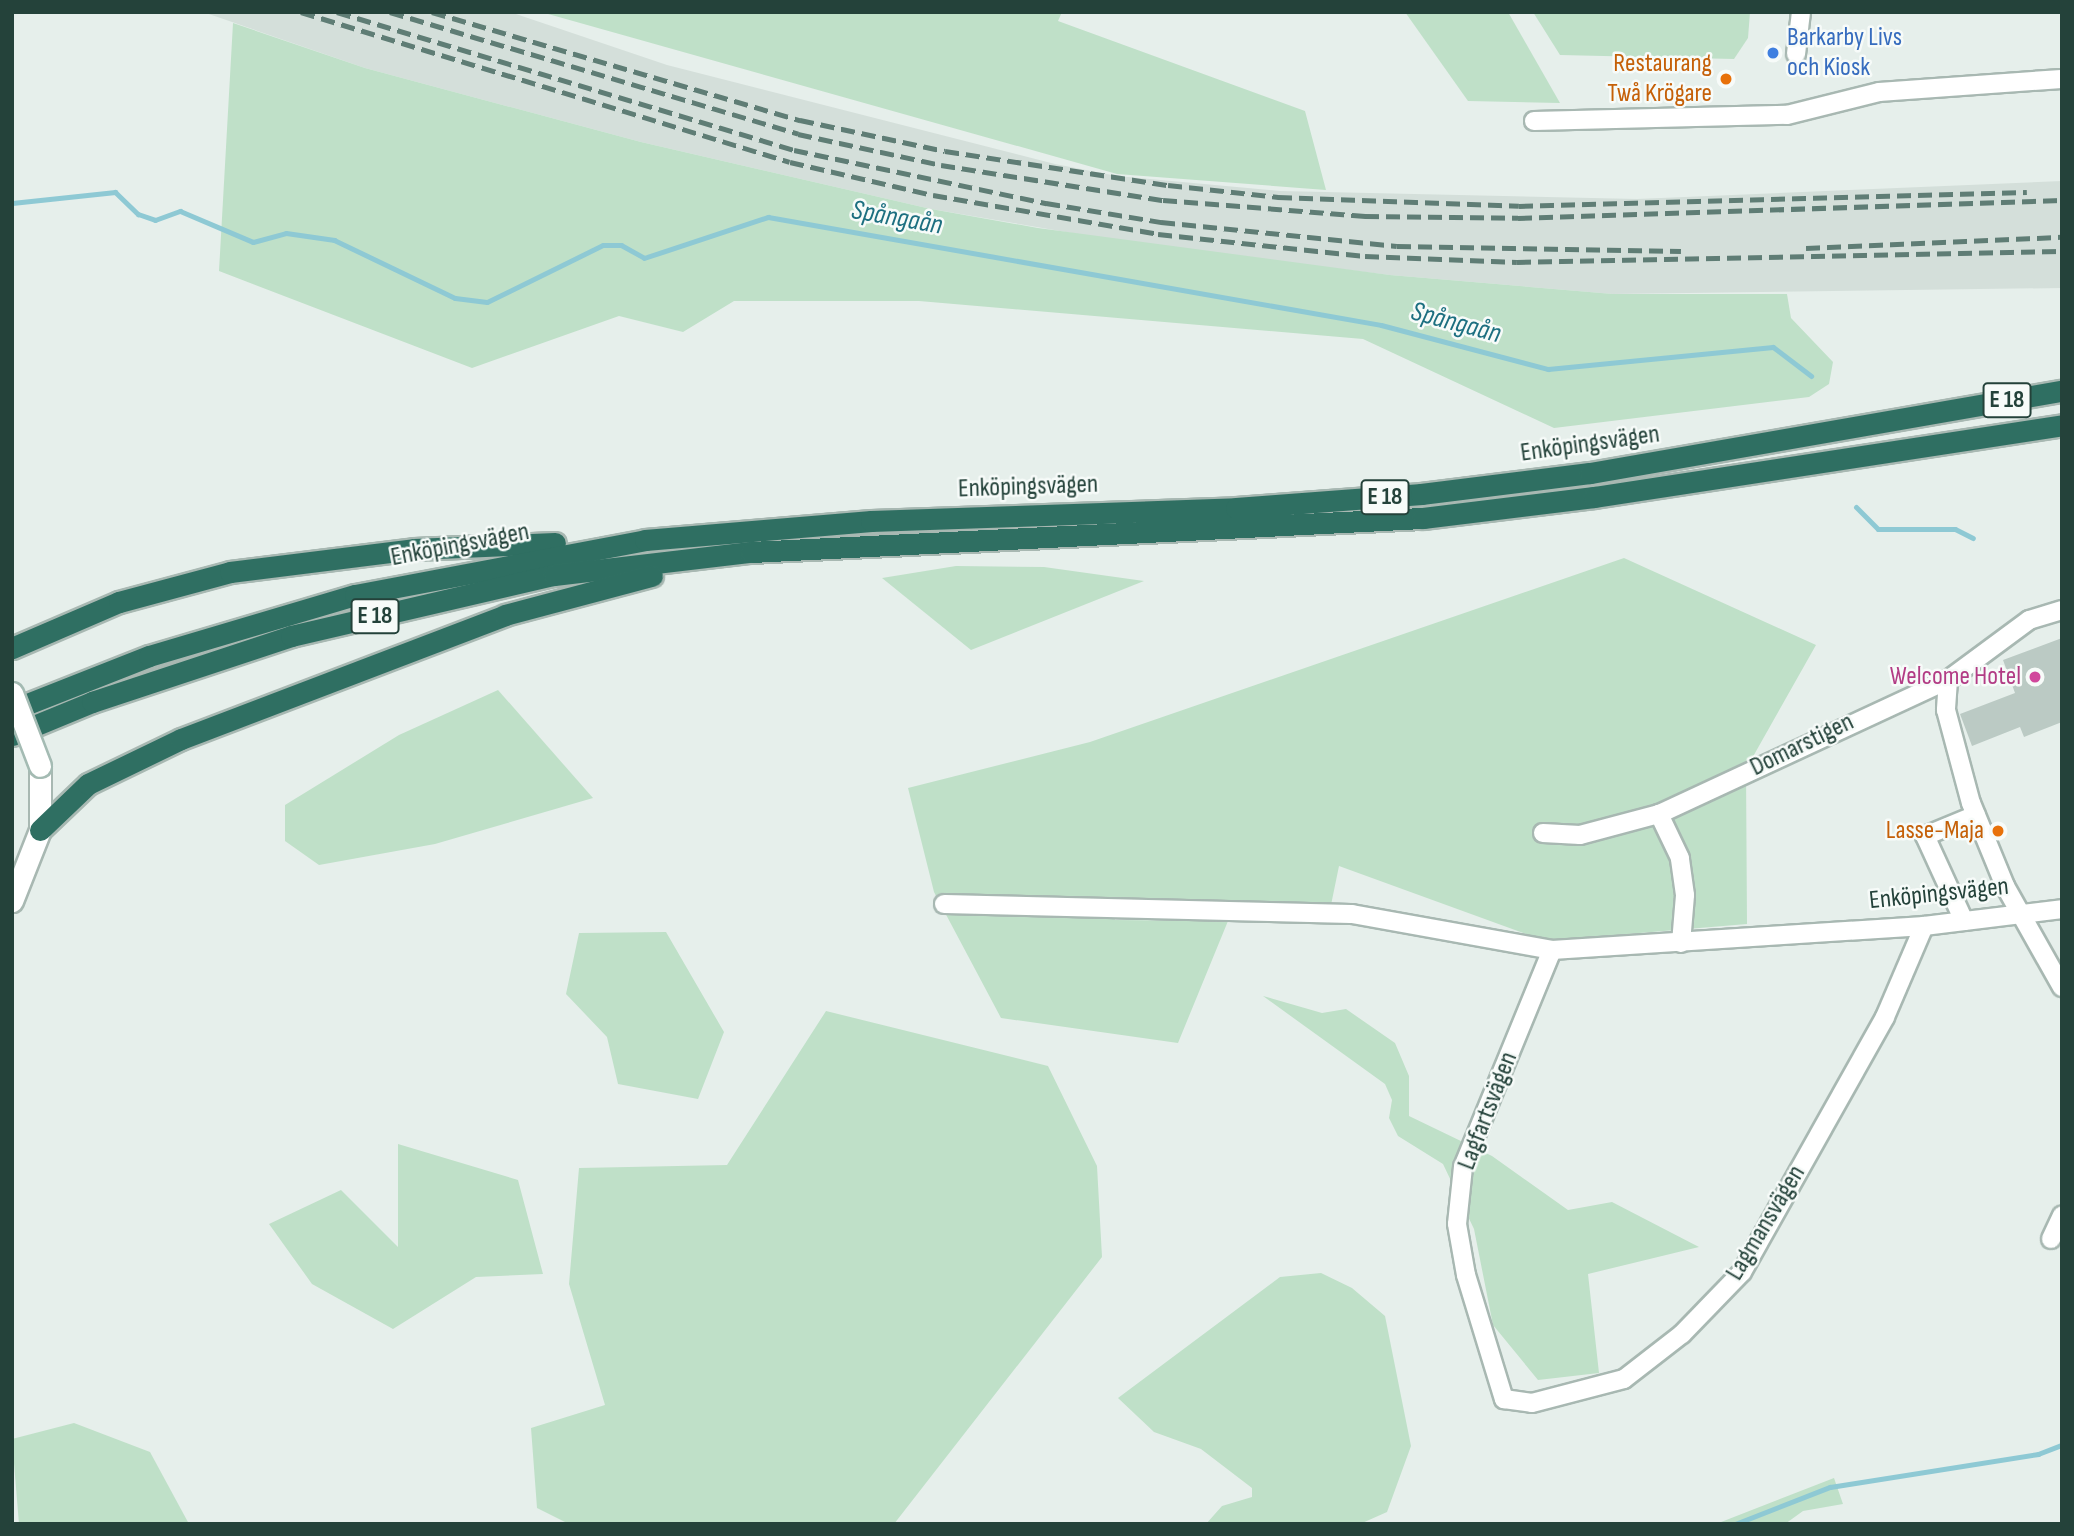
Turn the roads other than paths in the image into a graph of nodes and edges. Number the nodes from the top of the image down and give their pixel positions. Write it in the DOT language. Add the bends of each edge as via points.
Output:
graph roads {
  1 [pos="1801,12"];
  2 [pos="1796,54"];
  3 [pos="2062,79"];
  4 [pos="1534,121"];
  5 [pos="2062,391"];
  6 [pos="2062,425"];
  7 [pos="645,540"];
  8 [pos="751,552"];
  9 [pos="2062,610"];
  10 [pos="12,648"];
  11 [pos="1948,680"];
  12 [pos="12,693"];
  13 [pos="12,709"];
  14 [pos="12,736"];
  15 [pos="1658,814"];
  16 [pos="1976,815"];
  17 [pos="40,830"];
  18 [pos="1543,833"];
  19 [pos="12,901"];
  20 [pos="944,904"];
  21 [pos="2062,909"];
  22 [pos="2019,913"];
  23 [pos="1964,921"];
  24 [pos="1924,926"];
  25 [pos="1681,943"];
  26 [pos="1552,950"];
  27 [pos="2062,988"];
  28 [pos="2062,1215"];
  29 [pos="2051,1239"];
  30 [pos="1504,1399"];
  1 -- 2 [label="street"];
  3 -- 4 [label="street" via="1879,92 1787,115"];
  5 -- 7 [label="highway, Enköpingsvägen / E 18" via="1604,471 1421,494 1236,508 871,521"];
  6 -- 8 [label="highway, Enköpingsvägen / E 18" via="1423,518"];
  7 -- 10 [label="highway" via="414,549 230,572 119,602"];
  7 -- 13 [label="highway, Enköpingsvägen / E 18" via="355,595 149,656"];
  8 -- 14 [label="highway, Enköpingsvägen / E 18" via="554,575 291,636 104,698"];
  8 -- 17 [label="highway" via="586,591 354,671 111,771 65,800"];
  9 -- 11 [label="street, Domarstigen" via="2022,625"];
  11 -- 15 [label="street, Domarstigen"];
  11 -- 16 [label="street" via="1946,710"];
  12 -- 17 [label="main road, bridge" via="40,766"];
  15 -- 18 [label="street, Domarstigen" via="1580,835"];
  15 -- 25 [label="street" via="1680,858 1685,895"];
  16 -- 22 [label="street"];
  16 -- 23 [label="street" via="1925,836"];
  17 -- 19 [label="main road"];
  20 -- 26 [label="street, Enköpingsvägen" via="1352,914"];
  21 -- 22 [label="street, Enköpingsvägen"];
  22 -- 23 [label="street, Enköpingsvägen"];
  22 -- 27 [label="street"];
  23 -- 24 [label="street, Enköpingsvägen"];
  24 -- 25 [label="street, Enköpingsvägen"];
  24 -- 30 [label="street, Lagmansvägen" via="1885,1017 1742,1272 1682,1334 1624,1379 1532,1403"];
  25 -- 26 [label="street, Enköpingsvägen"];
  26 -- 30 [label="street, Lagfartsvägen" via="1463,1167 1457,1224 1466,1276"];
  28 -- 29 [label="street"];
}
